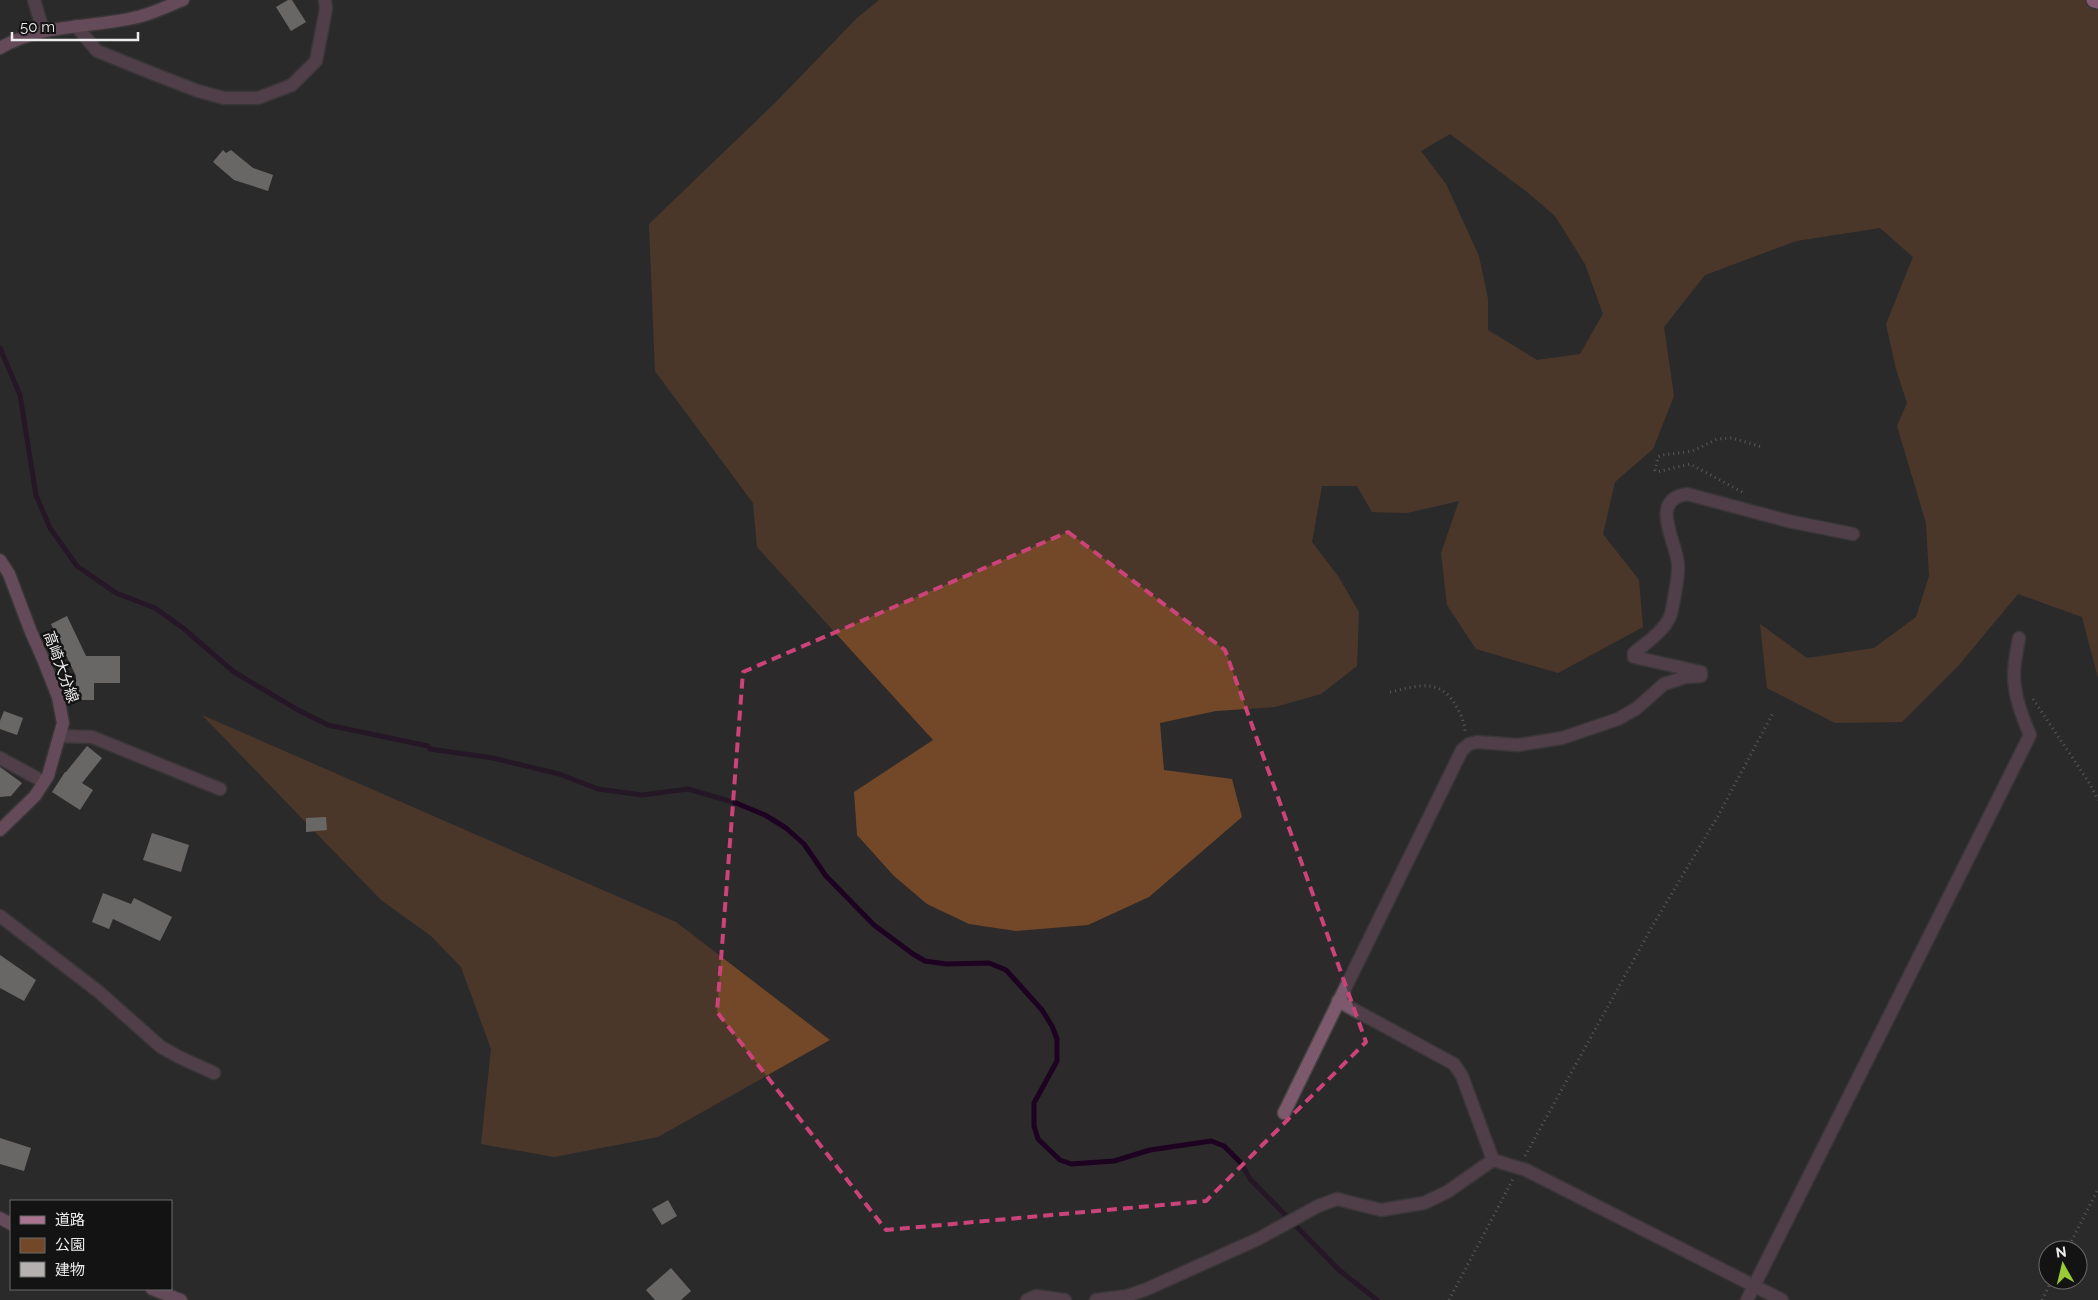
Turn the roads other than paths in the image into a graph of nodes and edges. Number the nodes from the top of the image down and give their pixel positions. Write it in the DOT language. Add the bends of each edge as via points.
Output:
graph roads {
  1 [pos="34,0"];
  2 [pos="183,0"];
  3 [pos="325,0"];
  4 [pos="2094,0"];
  5 [pos="2098,1"];
  6 [pos="76,26"];
  7 [pos="43,30"];
  8 [pos="0,48"];
  9 [pos="1852,534"];
  10 [pos="0,560"];
  11 [pos="2019,638"];
  12 [pos="60,736"];
  13 [pos="0,758"];
  14 [pos="44,782"];
  15 [pos="220,789"];
  16 [pos="0,830"];
  17 [pos="0,916"];
  18 [pos="1338,1000"];
  19 [pos="214,1073"];
  20 [pos="1284,1113"];
  21 [pos="1493,1160"];
  22 [pos="1755,1286"];
  23 [pos="155,1290"];
  24 [pos="181,1300"];
  25 [pos="1027,1300"];
  26 [pos="1066,1300"];
  27 [pos="1096,1300"];
  28 [pos="1747,1300"];
  29 [pos="1782,1300"];
  1 -- 7 [label="street"];
  2 -- 6 [label="main road" via="134,18"];
  3 -- 6 [label="street" via="316,61 292,85 258,98 224,98 198,92 97,51"];
  4 -- 5 [label="highway"];
  6 -- 7 [label="main road"];
  7 -- 8 [label="main road" via="15,39"];
  9 -- 18 [label="street" via="1687,494 1677,495 1671,500 1667,524 1678,565 1670,615 1660,631 1634,653 1634,657 1701,672 1701,676 1664,684 1637,708 1618,719 1562,738 1518,745 1477,742 1462,750"];
  10 -- 12 [label="main road, 高崎大分線" via="18,595 58,697 63,723"];
  11 -- 22 [label="street" via="2015,688 2030,736"];
  12 -- 14 [label="main road, 高崎大分線"];
  12 -- 15 [label="street" via="92,737"];
  13 -- 14 [label="street"];
  14 -- 16 [label="main road, 高崎大分線"];
  17 -- 19 [label="street" via="99,992 161,1047"];
  18 -- 20 [label="street"];
  18 -- 21 [label="street" via="1454,1064 1462,1076"];
  21 -- 22 [label="street" via="1518,1168"];
  21 -- 27 [label="street" via="1447,1192 1424,1203 1381,1210 1337,1199 1156,1286 1128,1296"];
  22 -- 28 [label="street"];
  22 -- 29 [label="street"];
  23 -- 24 [label="main road"];
  25 -- 26 [label="street" via="1036,1296"];
}
